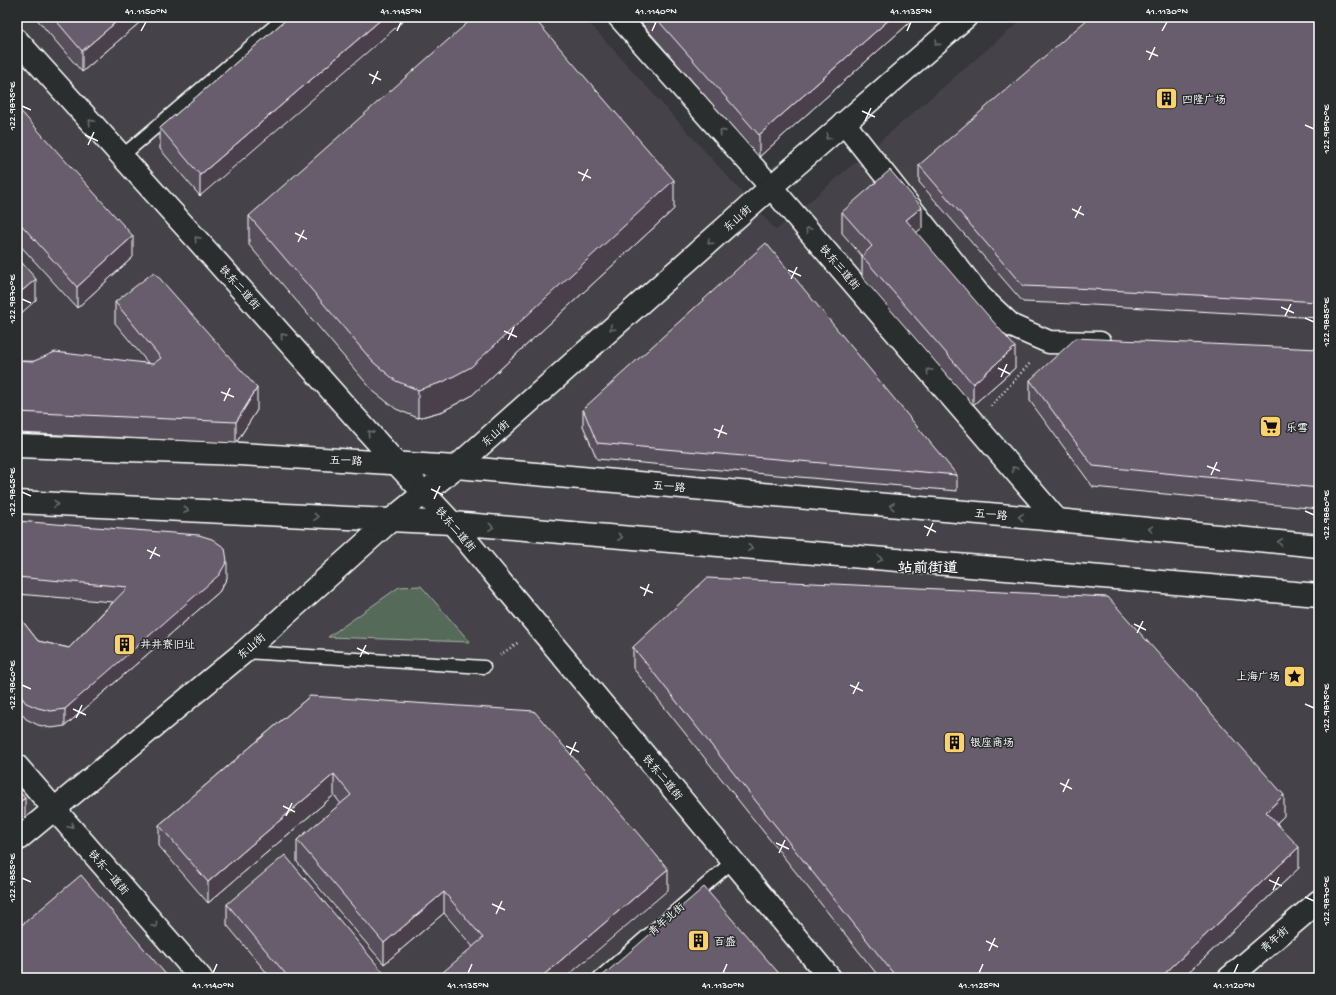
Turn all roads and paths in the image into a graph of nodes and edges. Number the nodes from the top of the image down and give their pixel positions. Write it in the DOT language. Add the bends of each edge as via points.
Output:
graph roads {
  1 [pos="284,17"];
  2 [pos="618,17"];
  3 [pos="966,17"];
  4 [pos="17,40"];
  5 [pos="844,123"];
  6 [pos="122,156"];
  7 [pos="771,188"];
  8 [pos="1049,342"];
  9 [pos="1121,344"];
  10 [pos="974,424"];
  11 [pos="17,446"];
  12 [pos="396,463"];
  13 [pos="456,467"];
  14 [pos="424,493"];
  15 [pos="17,502"];
  16 [pos="391,520"];
  17 [pos="1057,520"];
  18 [pos="452,523"];
  19 [pos="1319,546"];
  20 [pos="1319,595"];
  21 [pos="538,627"];
  22 [pos="244,652"];
  23 [pos="484,667"];
  24 [pos="17,766"];
  25 [pos="55,808"];
  26 [pos="17,840"];
  27 [pos="733,861"];
  28 [pos="1319,901"];
  29 [pos="201,978"];
  30 [pos="599,978"];
  31 [pos="830,978"];
  32 [pos="1229,978"];
  1 -- 6 [label="lane"];
  7 -- 2 [label="street, 铁东三道街, one-way"];
  3 -- 5 [label="street, 东山街, one-way"];
  6 -- 4 [label="street, 铁东二道街, one-way"];
  5 -- 7 [label="street, 东山街, one-way"];
  5 -- 8 [label="street" via="981,297 1012,326"];
  12 -- 6 [label="street, 铁东二道街, one-way"];
  10 -- 7 [label="street, 铁东三道街, one-way"];
  7 -- 13 [label="street, 东山街, one-way"];
  8 -- 9 [label="street"];
  8 -- 10 [label="path"];
  17 -- 10 [label="street, 铁东三道街, one-way"];
  11 -- 12 [label="street, 五一路" via="240,454"];
  12 -- 13 [label="street, 五一路"];
  12 -- 14 [label="street, 铁东二道街"];
  13 -- 14 [label="street, 东山街"];
  17 -- 13 [label="street, 五一路, one-way"];
  14 -- 16 [label="street, 东山街"];
  14 -- 18 [label="street, 铁东二道街"];
  15 -- 16 [label="street, one-way"];
  16 -- 18 [label="street"];
  16 -- 22 [label="street, 东山街"];
  19 -- 17 [label="street, 五一路, one-way"];
  18 -- 20 [label="street, one-way"];
  18 -- 21 [label="street, 铁东二道街"];
  21 -- 23 [label="path"];
  21 -- 27 [label="street, 铁东二道街"];
  22 -- 23 [label="lane"];
  22 -- 25 [label="street, 东山街"];
  24 -- 25 [label="street, 铁东一道街"];
  25 -- 26 [label="street, 东山街"];
  25 -- 29 [label="street, 铁东一道街, one-way"];
  27 -- 30 [label="lane, 青年北街"];
  27 -- 31 [label="street, 铁东二道街"];
  28 -- 32 [label="street, 青年街"];
}
